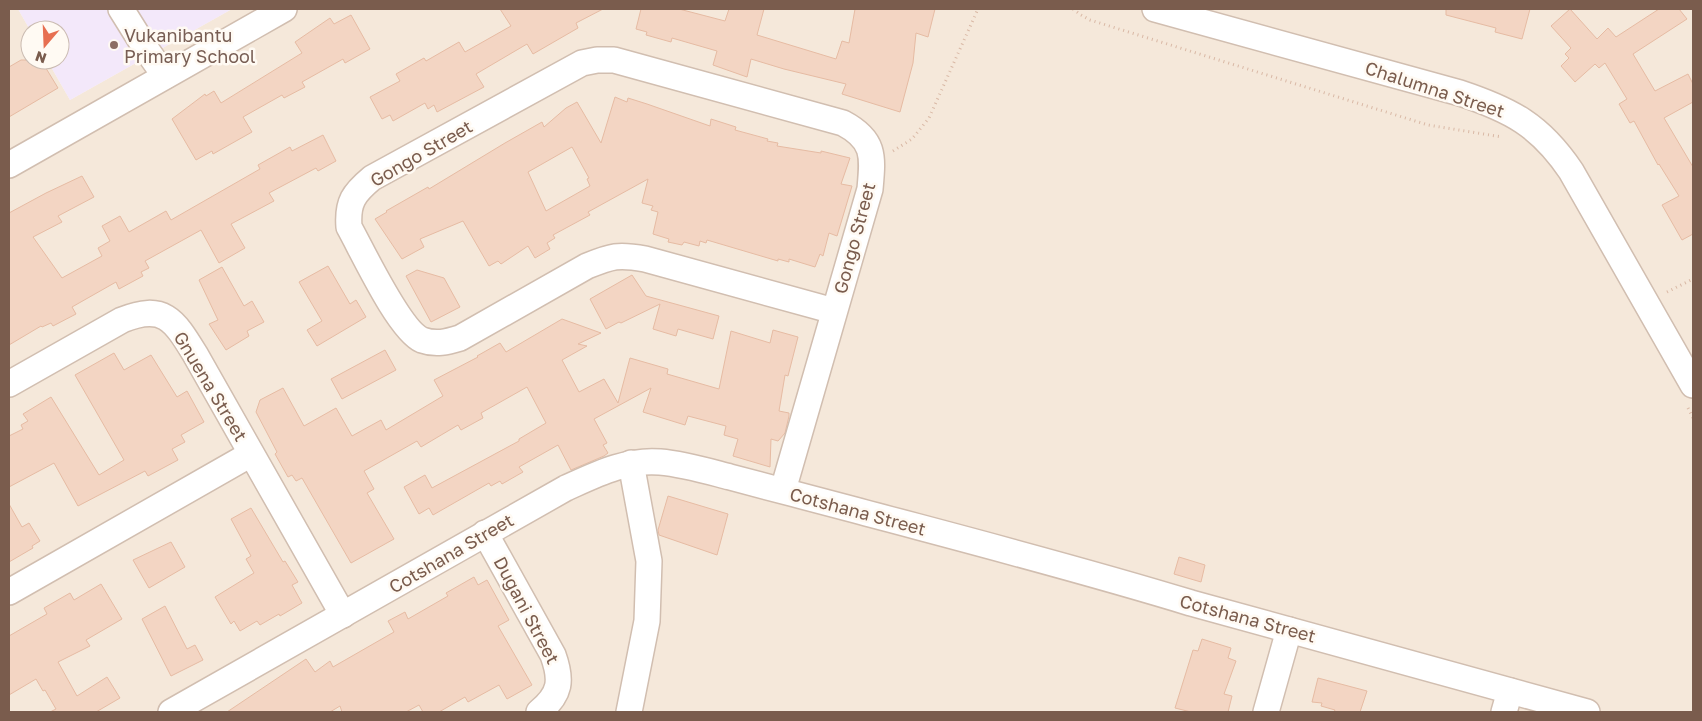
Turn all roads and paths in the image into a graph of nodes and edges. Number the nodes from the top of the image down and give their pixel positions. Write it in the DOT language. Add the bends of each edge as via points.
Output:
graph roads {
  1 [pos="121,9"];
  2 [pos="284,9"];
  3 [pos="978,9"];
  4 [pos="1073,9"];
  5 [pos="1155,9"];
  6 [pos="165,76"];
  7 [pos="1505,138"];
  8 [pos="871,160"];
  9 [pos="9,165"];
  10 [pos="1693,279"];
  11 [pos="1647,303"];
  12 [pos="834,311"];
  13 [pos="9,384"];
  14 [pos="1688,393"];
  15 [pos="1693,418"];
  16 [pos="251,454"];
  17 [pos="631,464"];
  18 [pos="783,490"];
  19 [pos="485,533"];
  20 [pos="9,592"];
  21 [pos="343,615"];
  22 [pos="1289,630"];
  23 [pos="1507,702"];
  24 [pos="171,712"];
  25 [pos="539,712"];
  26 [pos="629,712"];
  27 [pos="1266,712"];
  28 [pos="1587,712"];
  1 -- 6 [label="street"];
  2 -- 6 [label="street"];
  3 -- 8 [label="path" via="929,118 912,139"];
  4 -- 7 [label="path" via="1090,20 1428,125"];
  5 -- 11 [label="street, Chalumna Street" via="1460,93 1521,119 1551,143 1566,163"];
  6 -- 9 [label="street"];
  8 -- 12 [label="street, Gongo Street" via="870,189"];
  8 -- 12 [label="street, Gongo Street" via="865,139 843,123 614,60 597,60 582,63 372,178 358,190 348,212 349,227 396,312 409,331 432,343 460,338 587,266 624,255"];
  10 -- 11 [label="path"];
  11 -- 14 [label="street, Chalumna Street"];
  12 -- 18 [label="street, Gongo Street"];
  13 -- 16 [label="street, Gnuena Street" via="122,320 146,312 158,314 180,330"];
  14 -- 15 [label="path"];
  16 -- 20 [label="street, Gnuena Street"];
  16 -- 21 [label="street, Gnuena Street"];
  17 -- 18 [label="street, Cotshana Street" via="659,462"];
  17 -- 19 [label="street, Cotshana Street" via="605,470 566,488"];
  17 -- 26 [label="street" via="649,561 647,621"];
  18 -- 22 [label="street, Cotshana Street"];
  19 -- 21 [label="street, Cotshana Street"];
  19 -- 25 [label="street, Dugani Street" via="559,670 554,696"];
  21 -- 24 [label="street, Cotshana Street"];
  22 -- 23 [label="street, Cotshana Street"];
  22 -- 27 [label="street"];
  23 -- 28 [label="street, Cotshana Street"];
}
